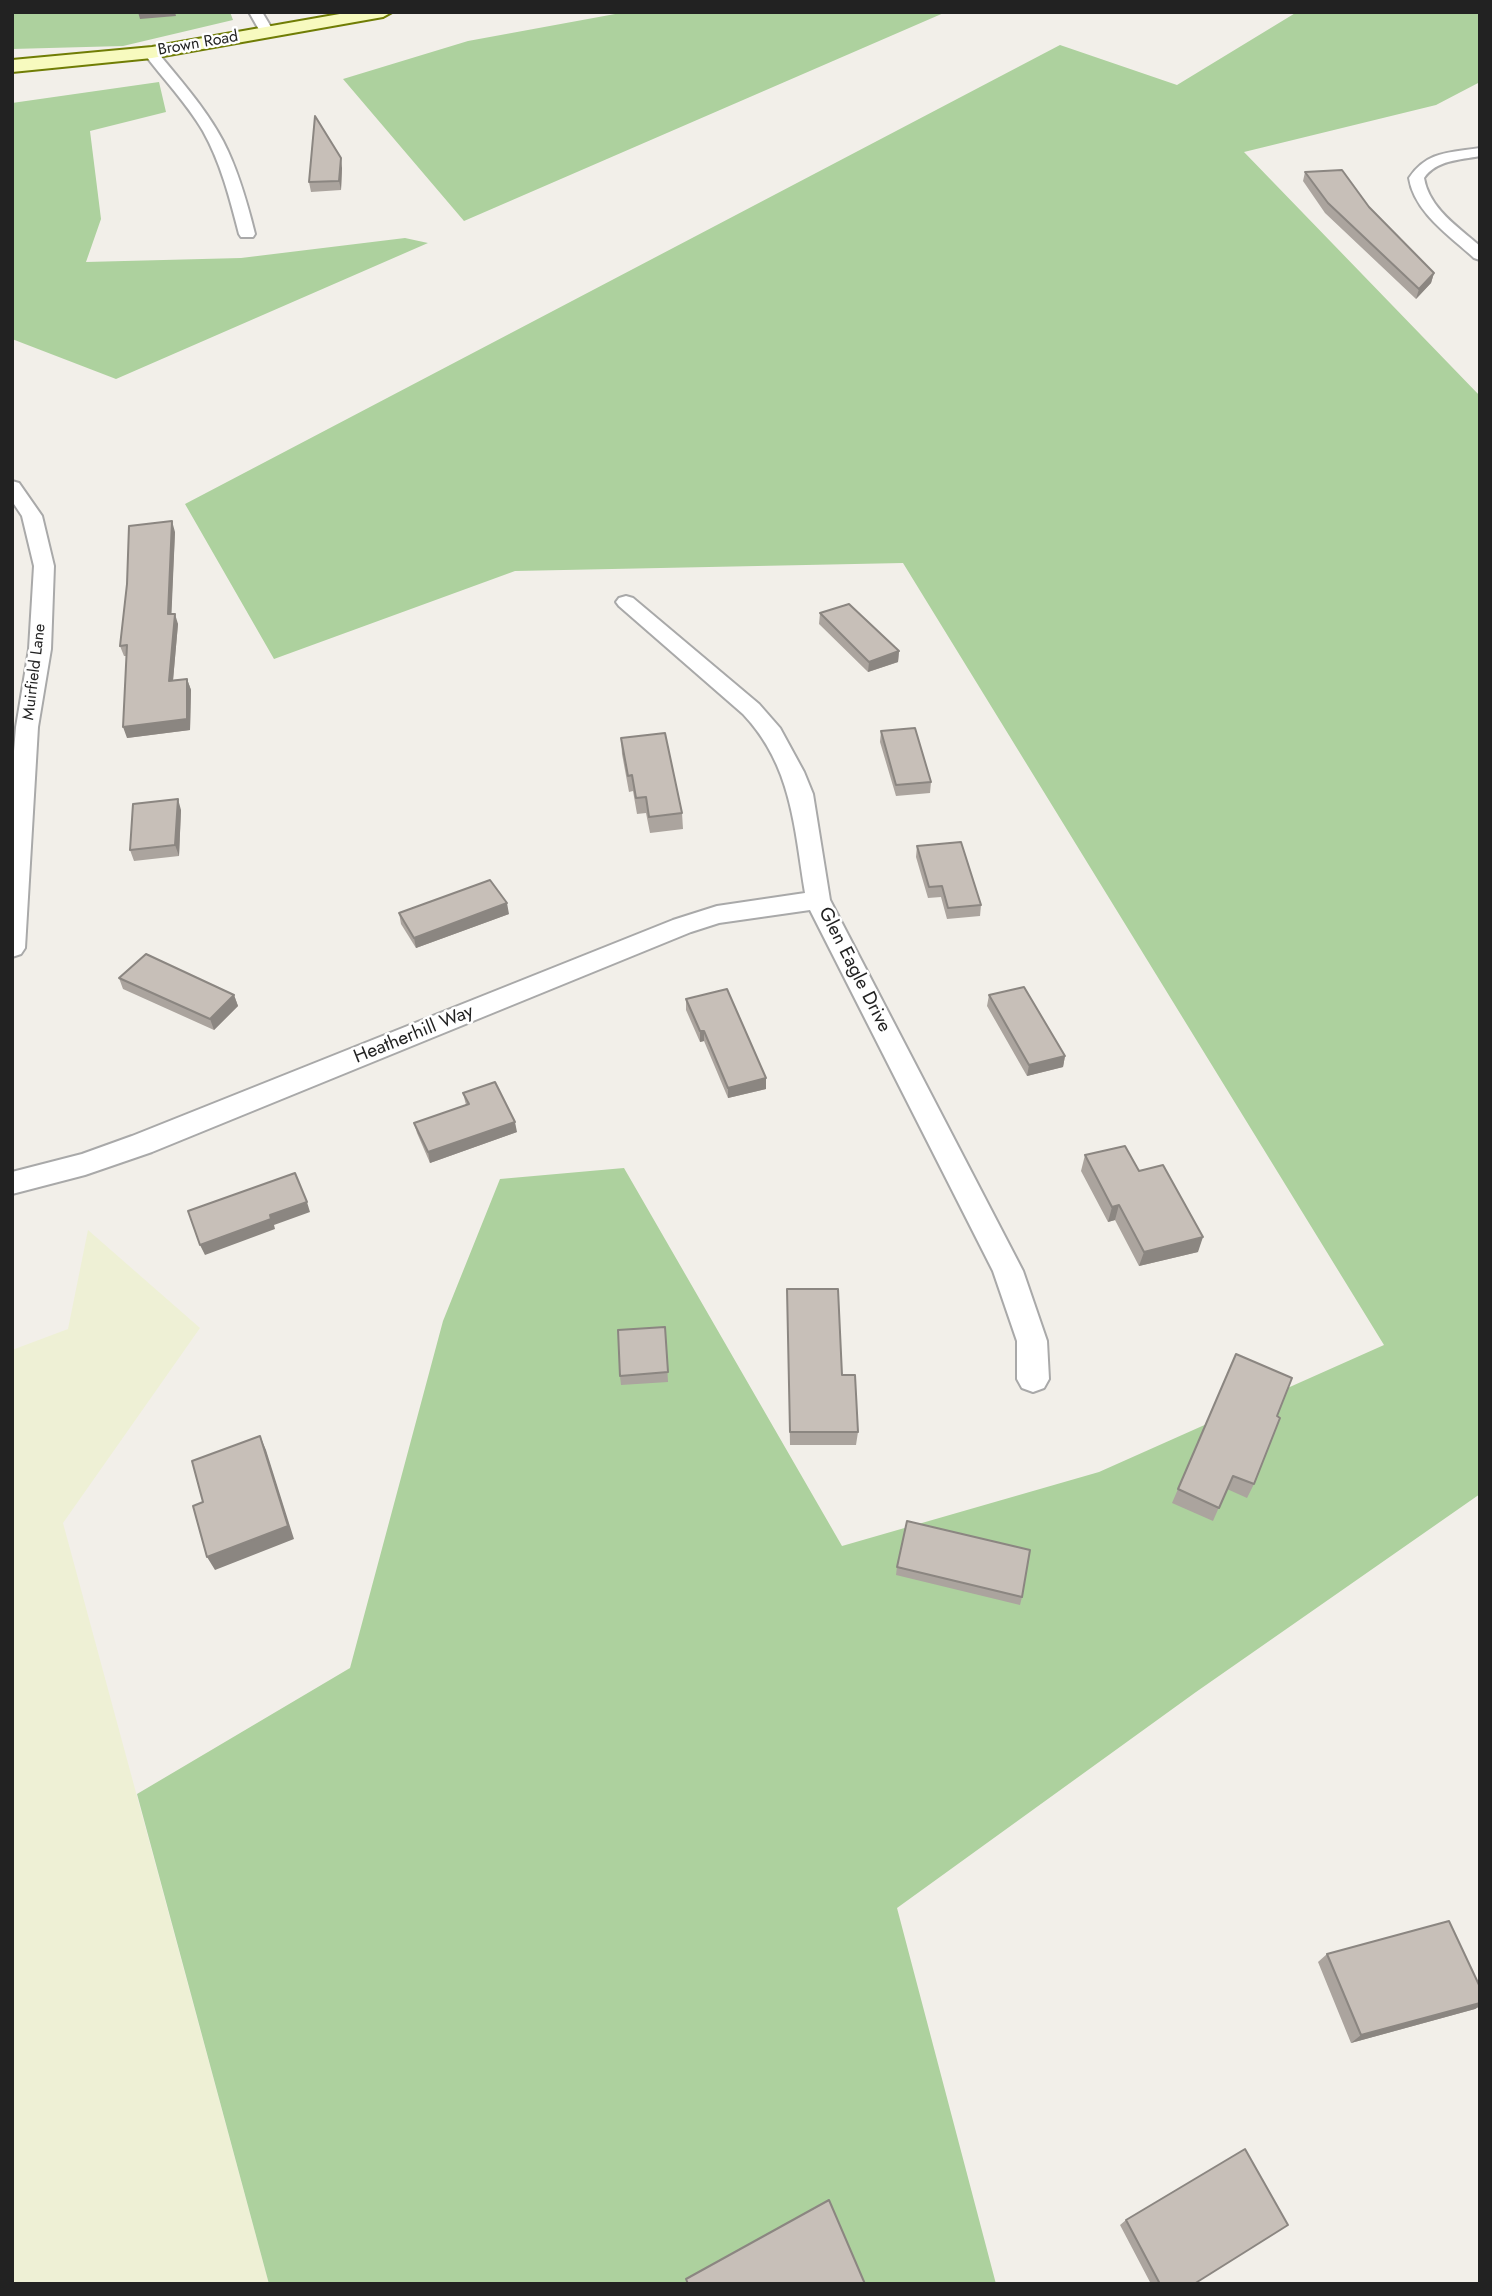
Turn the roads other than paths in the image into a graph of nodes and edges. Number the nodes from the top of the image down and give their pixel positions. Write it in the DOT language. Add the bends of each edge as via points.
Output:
graph roads {
  1 [pos="255,12"];
  2 [pos="383,12"];
  3 [pos="267,32"];
  4 [pos="150,52"];
  5 [pos="12,66"];
  6 [pos="1480,152"];
  7 [pos="247,234"];
  8 [pos="1480,255"];
  9 [pos="12,487"];
  10 [pos="626,602"];
  11 [pos="818,900"];
  12 [pos="12,948"];
  13 [pos="12,1183"];
  14 [pos="1033,1379"];
  1 -- 3 [label="street"];
  2 -- 3 [label="street, Brown Road"];
  3 -- 4 [label="street, Brown Road"];
  4 -- 5 [label="street, Brown Road"];
  4 -- 7 [label="street" via="210,132 234,185"];
  6 -- 8 [label="street" via="1434,161 1415,180 1423,203"];
  9 -- 12 [label="street, Muirfield Lane" via="32,516 44,566 40,649 27,727"];
  10 -- 11 [label="street, Glen Eagle Drive" via="769,728 801,794"];
  11 -- 13 [label="street, Heatherhill Way" via="717,915 682,926 142,1144"];
  11 -- 14 [label="street, Glen Eagle Drive" via="1008,1271 1032,1341"];
}
